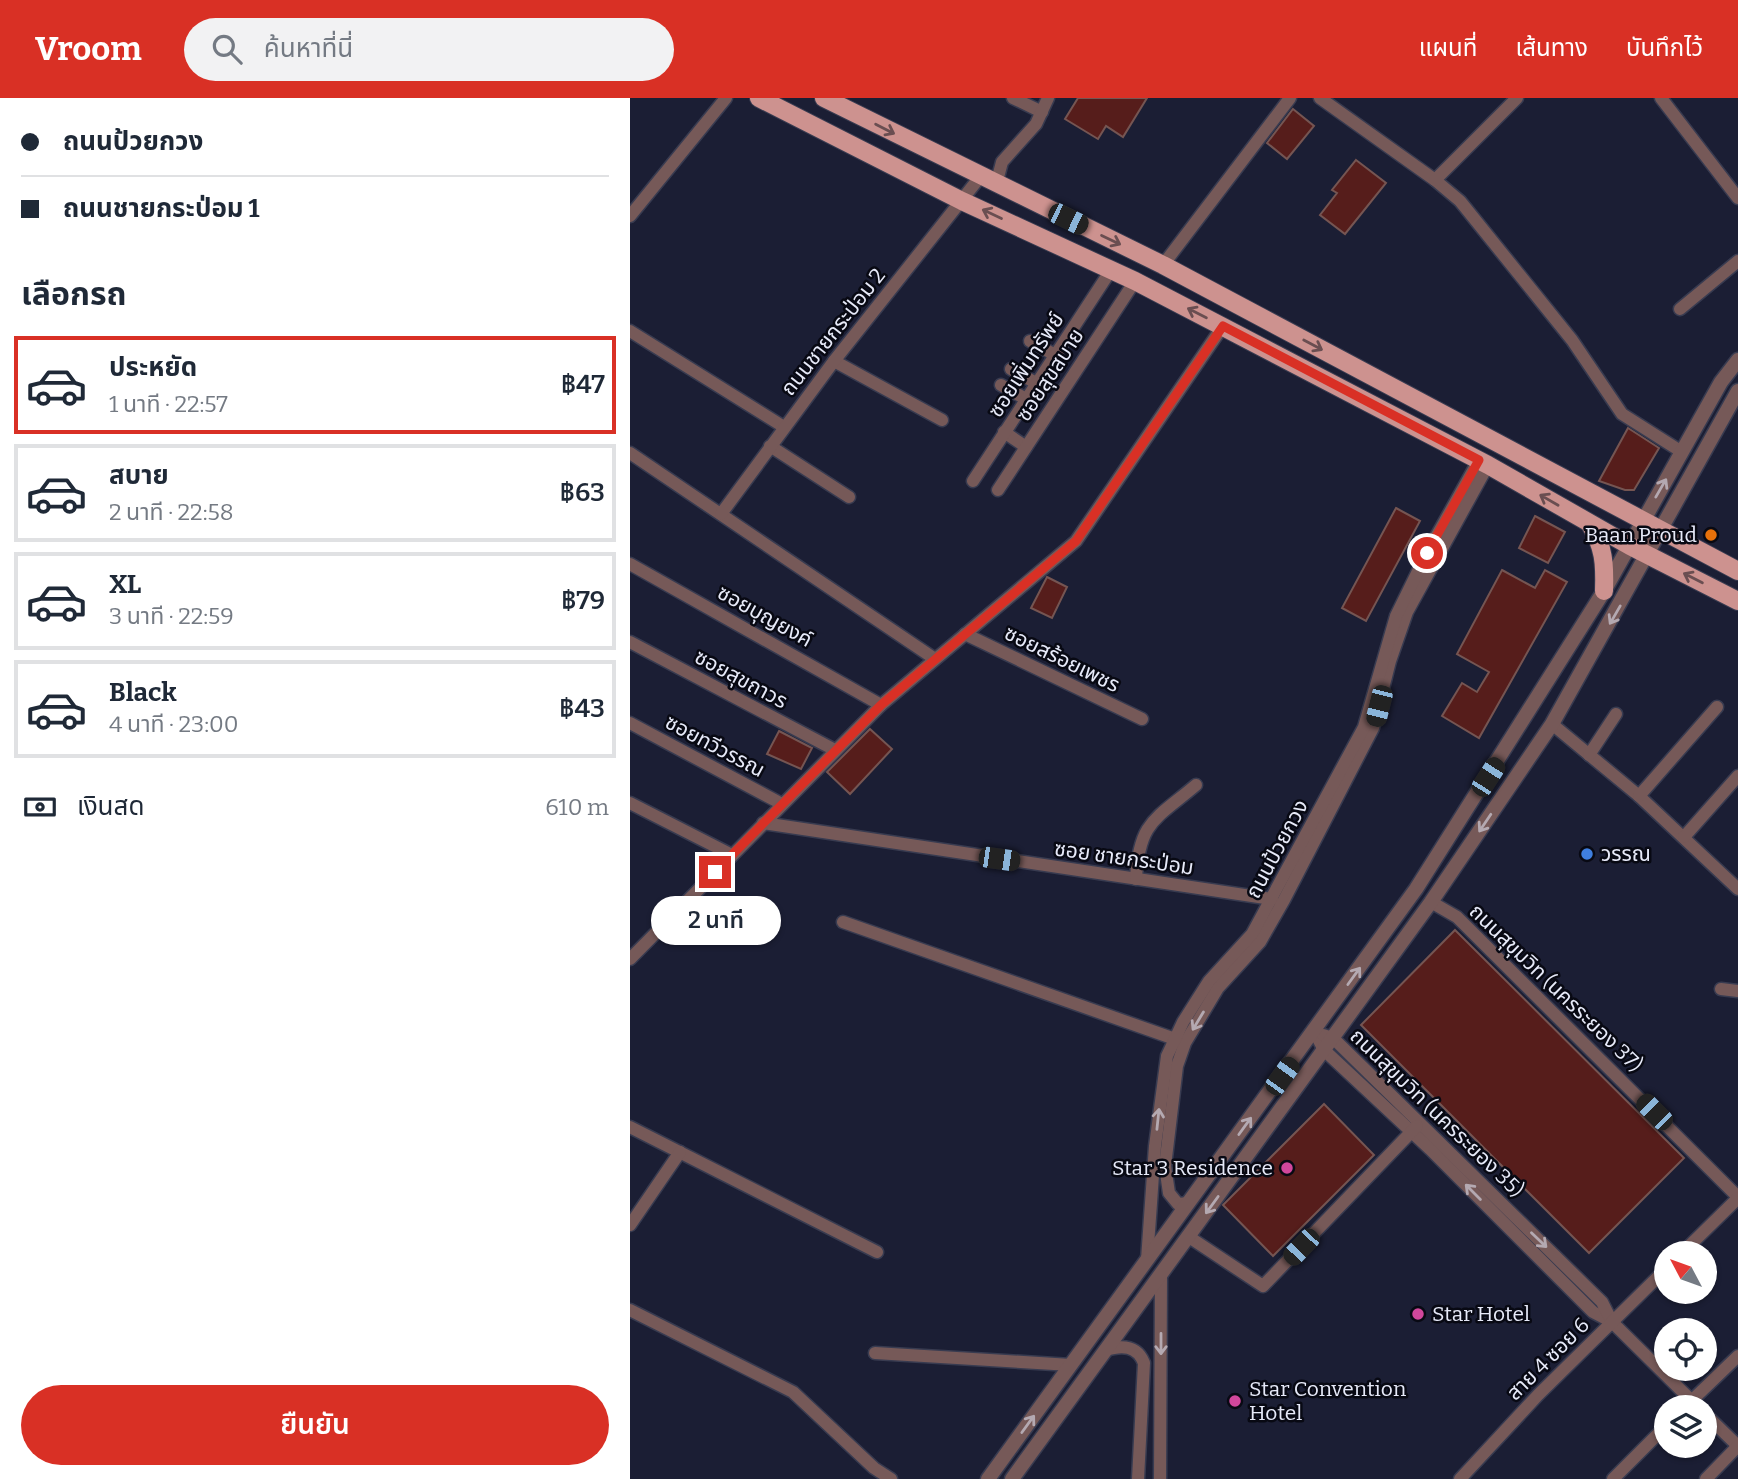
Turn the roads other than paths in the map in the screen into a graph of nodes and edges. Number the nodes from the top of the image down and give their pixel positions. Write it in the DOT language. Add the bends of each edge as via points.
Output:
graph roads {
  1 [pos="726,98"];
  2 [pos="759,98"];
  3 [pos="824,98"];
  4 [pos="1013,98"];
  5 [pos="1048,98"];
  6 [pos="1290,98"];
  7 [pos="1320,98"];
  8 [pos="1517,98"];
  9 [pos="1661,98"];
  10 [pos="1042,112"];
  11 [pos="1435,180"];
  12 [pos="988,181"];
  13 [pos="1738,198"];
  14 [pos="962,201"];
  15 [pos="630,216"];
  16 [pos="1738,261"];
  17 [pos="1163,265"];
  18 [pos="1111,270"];
  19 [pos="1135,281"];
  20 [pos="1680,309"];
  21 [pos="1223,326"];
  22 [pos="630,331"];
  23 [pos="1030,341"];
  24 [pos="1055,355"];
  25 [pos="834,360"];
  26 [pos="1738,360"];
  27 [pos="1011,369"];
  28 [pos="1037,383"];
  29 [pos="1001,385"];
  30 [pos="1738,391"];
  31 [pos="1026,398"];
  32 [pos="942,420"];
  33 [pos="784,427"];
  34 [pos="1004,432"];
  35 [pos="770,446"];
  36 [pos="1026,447"];
  37 [pos="1682,452"];
  38 [pos="630,453"];
  39 [pos="1483,462"];
  40 [pos="972,481"];
  41 [pos="998,490"];
  42 [pos="849,497"];
  43 [pos="721,514"];
  44 [pos="1641,522"];
  45 [pos="1590,523"];
  46 [pos="1661,533"];
  47 [pos="1630,546"];
  48 [pos="1648,555"];
  49 [pos="630,564"];
  50 [pos="1738,571"];
  51 [pos="1604,591"];
  52 [pos="1738,601"];
  53 [pos="965,634"];
  54 [pos="630,642"];
  55 [pos="935,659"];
  56 [pos="881,705"];
  57 [pos="1717,707"];
  58 [pos="1616,714"];
  59 [pos="1142,719"];
  60 [pos="630,723"];
  61 [pos="1552,724"];
  62 [pos="834,749"];
  63 [pos="1588,755"];
  64 [pos="1738,776"];
  65 [pos="1196,785"];
  66 [pos="1639,796"];
  67 [pos="630,803"];
  68 [pos="782,804"];
  69 [pos="764,823"];
  70 [pos="1684,837"];
  71 [pos="732,855"];
  72 [pos="1136,879"];
  73 [pos="1738,889"];
  74 [pos="1272,899"];
  75 [pos="1431,902"];
  76 [pos="842,922"];
  77 [pos="630,959"];
  78 [pos="1721,989"];
  79 [pos="1738,991"];
  80 [pos="1314,1031"];
  81 [pos="1175,1039"];
  82 [pos="1328,1044"];
  83 [pos="630,1126"];
  84 [pos="1416,1128"];
  85 [pos="680,1152"];
  86 [pos="1153,1169"];
  87 [pos="1167,1182"];
  88 [pos="1738,1198"];
  89 [pos="1189,1203"];
  90 [pos="630,1225"];
  91 [pos="1189,1237"];
  92 [pos="1694,1241"];
  93 [pos="877,1252"];
  94 [pos="1147,1260"];
  95 [pos="1161,1275"];
  96 [pos="1654,1281"];
  97 [pos="630,1310"];
  98 [pos="1612,1322"];
  99 [pos="1105,1350"];
  100 [pos="875,1353"];
  101 [pos="1738,1356"];
  102 [pos="1071,1365"];
  103 [pos="1682,1395"];
  104 [pos="1701,1395"];
  105 [pos="1717,1426"];
  106 [pos="1654,1438"];
  107 [pos="1738,1446"];
  108 [pos="891,1479"];
  109 [pos="988,1479"];
  110 [pos="1012,1479"];
  111 [pos="1138,1479"];
  112 [pos="1160,1479"];
  113 [pos="1460,1479"];
  114 [pos="1613,1479"];
  115 [pos="1706,1479"];
  1 -- 15 [label="street"];
  2 -- 14 [label="main road"];
  3 -- 12 [label="main road, one-way"];
  4 -- 10 [label="street"];
  5 -- 10 [label="street, ถนนชายกระป่อม 2"];
  6 -- 17 [label="street"];
  7 -- 11 [label="street"];
  8 -- 11 [label="street"];
  9 -- 13 [label="street"];
  10 -- 12 [label="street, ถนนชายกระป่อม 2"];
  11 -- 37 [label="street" via="1460,201 1572,341 1622,414"];
  12 -- 14 [label="street, ถนนชายกระป่อม 2"];
  12 -- 17 [label="main road, one-way"];
  18 -- 14 [label="main road, one-way"];
  14 -- 25 [label="street, ถนนชายกระป่อม 2"];
  16 -- 20 [label="street"];
  17 -- 44 [label="main road, one-way"];
  18 -- 19 [label="main road"];
  18 -- 24 [label="street, ซอยเพิ่มทรัพย์"];
  21 -- 19 [label="main road, one-way"];
  19 -- 36 [label="street, ซอยสุขสบาย"];
  21 -- 39 [label="main road"];
  21 -- 53 [label="street" via="1076,541"];
  22 -- 33 [label="street"];
  23 -- 24 [label="street"];
  24 -- 28 [label="street, ซอยเพิ่มทรัพย์"];
  25 -- 32 [label="street"];
  25 -- 33 [label="street, ถนนชายกระป่อม 2"];
  26 -- 37 [label="street"];
  27 -- 28 [label="street"];
  28 -- 31 [label="street, ซอยเพิ่มทรัพย์"];
  29 -- 31 [label="street"];
  30 -- 46 [label="street"];
  31 -- 34 [label="street, ซอยเพิ่มทรัพย์"];
  33 -- 35 [label="street, ถนนชายกระป่อม 2"];
  34 -- 36 [label="street"];
  34 -- 40 [label="street, ซอยเพิ่มทรัพย์"];
  35 -- 42 [label="street"];
  35 -- 43 [label="street, ถนนชายกระป่อม 2"];
  36 -- 41 [label="street, ซอยสุขสบาย"];
  44 -- 37 [label="street, one-way"];
  38 -- 43 [label="street"];
  45 -- 39 [label="main road, one-way"];
  39 -- 74 [label="street, ถนนป้วยกวง" via="1427,553 1396,616 1364,727"];
  39 -- 87 [label="street, ถนนป้วยกวง, one-way" via="1408,612 1373,729 1261,942 1218,988 1185,1043 1177,1066 1166,1152"];
  43 -- 55 [label="street"];
  44 -- 46 [label="main road"];
  44 -- 47 [label="street"];
  45 -- 47 [label="main road"];
  45 -- 51 [label="main road" via="1605,559"];
  46 -- 48 [label="street"];
  46 -- 50 [label="main road"];
  47 -- 48 [label="main road"];
  47 -- 51 [label="street"];
  52 -- 48 [label="main road, one-way"];
  48 -- 61 [label="street, one-way"];
  49 -- 56 [label="street, ซอยบุญยงค์"];
  80 -- 51 [label="street, one-way" via="1416,889"];
  53 -- 55 [label="street"];
  53 -- 59 [label="street, ซอยสร้อยเพชร"];
  54 -- 62 [label="street, ซอยสุขถาวร"];
  55 -- 56 [label="street"];
  56 -- 62 [label="street"];
  57 -- 66 [label="street"];
  58 -- 63 [label="street"];
  60 -- 68 [label="street, ซอยทวีวรรณ"];
  61 -- 63 [label="street"];
  61 -- 75 [label="street, one-way"];
  62 -- 68 [label="street"];
  63 -- 66 [label="street"];
  64 -- 70 [label="street"];
  65 -- 72 [label="street" via="1154,817 1137,851"];
  66 -- 70 [label="street"];
  67 -- 71 [label="street"];
  68 -- 69 [label="street"];
  69 -- 71 [label="street"];
  69 -- 72 [label="street, ซอย ชายกระป่อม"];
  70 -- 73 [label="street"];
  71 -- 77 [label="street"];
  72 -- 74 [label="street, ซอย ชายกระป่อม"];
  74 -- 81 [label="street, ถนนป้วยกวง" via="1252,934 1209,981"];
  75 -- 82 [label="street"];
  75 -- 88 [label="street, ถนนสุขุมวิท (นครระยอง 37)" via="1457,917"];
  76 -- 81 [label="street"];
  78 -- 79 [label="street"];
  80 -- 82 [label="street, ถนนสุขุมวิท (นครระยอง 35)"];
  89 -- 80 [label="street, one-way"];
  86 -- 81 [label="street, ถนนป้วยกวง, one-way" via="1162,1081"];
  82 -- 84 [label="street, ถนนสุขุมวิท (นครระยอง 35)"];
  82 -- 91 [label="street, one-way"];
  83 -- 85 [label="street"];
  84 -- 91 [label="street" via="1263,1286"];
  84 -- 98 [label="street, ถนนสุขุมวิท (นครระยอง 35)" via="1602,1302"];
  85 -- 90 [label="street"];
  85 -- 93 [label="street"];
  86 -- 87 [label="street"];
  86 -- 94 [label="street, ถนนป้วยกวง"];
  87 -- 89 [label="street" via="1173,1200"];
  88 -- 92 [label="street"];
  89 -- 94 [label="street"];
  91 -- 95 [label="street"];
  94 -- 102 [label="street"];
  95 -- 99 [label="street"];
  95 -- 112 [label="street, one-way"];
  96 -- 98 [label="street, สาย 4 ซอย 6"];
  97 -- 108 [label="street" via="793,1392"];
  98 -- 103 [label="street, ถนนสุขุมวิท (นครระยอง 35)"];
  98 -- 113 [label="street, สาย 4 ซอย 6"];
  99 -- 110 [label="street"];
  99 -- 111 [label="street" via="1127,1347 1144,1363"];
  100 -- 102 [label="street"];
  101 -- 104 [label="street"];
  109 -- 102 [label="street, one-way"];
  105 -- 107 [label="street"];
  106 -- 114 [label="street"];
  107 -- 115 [label="street"];
}
